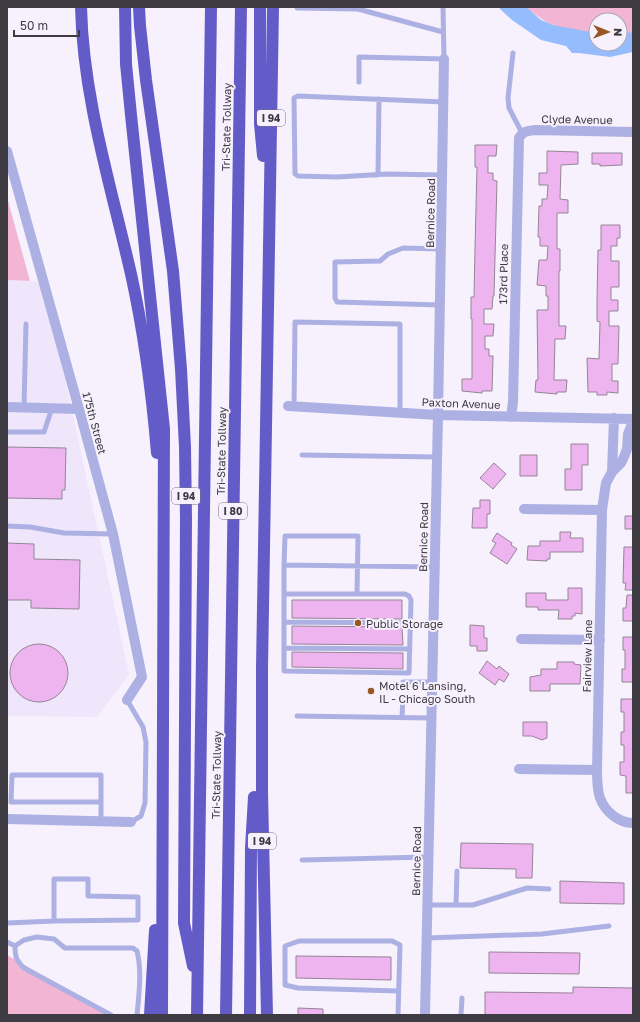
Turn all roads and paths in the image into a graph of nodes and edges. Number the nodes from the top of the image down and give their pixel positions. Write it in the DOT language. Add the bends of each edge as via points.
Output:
graph roads {
  1 [pos="81,7"];
  2 [pos="125,7"];
  3 [pos="139,7"];
  4 [pos="212,7"];
  5 [pos="240,7"];
  6 [pos="260,7"];
  7 [pos="273,7"];
  8 [pos="443,7"];
  9 [pos="297,8"];
  10 [pos="443,32"];
  11 [pos="513,53"];
  12 [pos="444,59"];
  13 [pos="359,82"];
  14 [pos="379,99"];
  15 [pos="444,102"];
  16 [pos="633,132"];
  17 [pos="522,133"];
  18 [pos="7,151"];
  19 [pos="378,175"];
  20 [pos="442,175"];
  21 [pos="269,229"];
  22 [pos="441,249"];
  23 [pos="440,305"];
  24 [pos="26,324"];
  25 [pos="7,407"];
  26 [pos="24,407"];
  27 [pos="291,407"];
  28 [pos="52,408"];
  29 [pos="80,409"];
  30 [pos="400,413"];
  31 [pos="438,415"];
  32 [pos="511,417"];
  33 [pos="614,418"];
  34 [pos="633,420"];
  35 [pos="7,432"];
  36 [pos="302,455"];
  37 [pos="437,457"];
  38 [pos="612,472"];
  39 [pos="524,510"];
  40 [pos="602,510"];
  41 [pos="7,526"];
  42 [pos="113,534"];
  43 [pos="165,538"];
  44 [pos="284,565"];
  45 [pos="357,566"];
  46 [pos="435,567"];
  47 [pos="284,594"];
  48 [pos="357,594"];
  49 [pos="284,622"];
  50 [pos="410,623"];
  51 [pos="521,639"];
  52 [pos="600,640"];
  53 [pos="284,648"];
  54 [pos="410,649"];
  55 [pos="262,668"];
  56 [pos="432,682"];
  57 [pos="403,687"];
  58 [pos="403,697"];
  59 [pos="127,700"];
  60 [pos="298,716"];
  61 [pos="402,717"];
  62 [pos="431,718"];
  63 [pos="520,769"];
  64 [pos="597,770"];
  65 [pos="100,802"];
  66 [pos="7,819"];
  67 [pos="101,821"];
  68 [pos="131,822"];
  69 [pos="633,823"];
  70 [pos="428,857"];
  71 [pos="302,860"];
  72 [pos="457,871"];
  73 [pos="163,881"];
  74 [pos="549,889"];
  75 [pos="427,905"];
  76 [pos="456,905"];
  77 [pos="54,921"];
  78 [pos="7,923"];
  79 [pos="609,926"];
  80 [pos="426,938"];
  81 [pos="7,942"];
  82 [pos="15,946"];
  83 [pos="198,986"];
  84 [pos="398,991"];
  85 [pos="462,998"];
  86 [pos="111,1015"];
  87 [pos="137,1015"];
  88 [pos="150,1015"];
  89 [pos="162,1015"];
  90 [pos="197,1015"];
  91 [pos="226,1015"];
  92 [pos="250,1015"];
  93 [pos="267,1015"];
  94 [pos="398,1015"];
  95 [pos="425,1015"];
  96 [pos="461,1015"];
  1 -- 43 [label="highway" via="86,67 98,135 131,274 148,364"];
  2 -- 43 [label="highway" via="126,64 164,429"];
  3 -- 83 [label="highway, I 94" via="146,80 173,271 181,369 186,518 184,923"];
  4 -- 83 [label="highway, Tri-State Tollway / I 80"];
  5 -- 91 [label="highway, Tri-State Tollway / I 80"];
  6 -- 21 [label="highway" via="260,124"];
  7 -- 21 [label="highway, I 94"];
  8 -- 10 [label="lane"];
  9 -- 10 [label="lane" via="358,9"];
  10 -- 12 [label="lane"];
  11 -- 17 [label="lane" via="509,108"];
  12 -- 13 [label="lane" via="359,57"];
  12 -- 15 [label="street, Bernice Road"];
  14 -- 15 [label="lane"];
  14 -- 19 [label="lane"];
  14 -- 19 [label="lane" via="298,96 294,98 295,174 337,177"];
  15 -- 20 [label="street, Bernice Road"];
  16 -- 17 [label="street, Clyde Avenue" via="535,130"];
  17 -- 32 [label="street, 173rd Place" via="518,146"];
  18 -- 29 [label="street, 175th Street"];
  19 -- 20 [label="lane"];
  20 -- 22 [label="street, Bernice Road"];
  21 -- 55 [label="highway, I 94"];
  22 -- 23 [label="street, Bernice Road"];
  22 -- 23 [label="lane" via="403,248 380,260 335,262 337,302"];
  23 -- 31 [label="street, Bernice Road"];
  24 -- 26 [label="lane"];
  25 -- 26 [label="street"];
  26 -- 28 [label="street"];
  27 -- 30 [label="street, Paxton Avenue"];
  27 -- 30 [label="lane" via="295,322 400,324"];
  28 -- 29 [label="street"];
  28 -- 35 [label="lane" via="44,432"];
  29 -- 42 [label="street, 175th Street"];
  30 -- 31 [label="street, Paxton Avenue"];
  31 -- 32 [label="street, Paxton Avenue"];
  31 -- 37 [label="street, Bernice Road"];
  32 -- 33 [label="street, Paxton Avenue"];
  33 -- 34 [label="street, Paxton Avenue"];
  33 -- 38 [label="street, Fairview Lane"];
  34 -- 38 [label="street, Fairview Lane" via="624,457"];
  36 -- 37 [label="lane"];
  37 -- 46 [label="street, Bernice Road"];
  38 -- 40 [label="street, Fairview Lane" via="604,489"];
  39 -- 40 [label="street"];
  40 -- 52 [label="street, Fairview Lane"];
  41 -- 42 [label="lane" via="64,533"];
  42 -- 59 [label="street, 175th Street" via="142,677"];
  43 -- 73 [label="highway"];
  44 -- 45 [label="lane"];
  44 -- 45 [label="lane" via="285,536 358,536"];
  44 -- 47 [label="lane"];
  45 -- 46 [label="lane"];
  45 -- 48 [label="lane"];
  46 -- 56 [label="street, Bernice Road"];
  47 -- 48 [label="lane"];
  47 -- 49 [label="lane"];
  48 -- 50 [label="lane" via="409,596"];
  49 -- 50 [label="lane"];
  49 -- 53 [label="lane"];
  50 -- 54 [label="lane"];
  51 -- 52 [label="street"];
  52 -- 64 [label="street, Fairview Lane"];
  53 -- 54 [label="lane"];
  53 -- 54 [label="lane" via="284,671 409,673"];
  55 -- 92 [label="highway" via="251,848"];
  55 -- 93 [label="highway, I 94" via="262,852"];
  56 -- 57 [label="lane" via="404,682"];
  56 -- 62 [label="street, Bernice Road"];
  58 -- 61 [label="lane"];
  59 -- 68 [label="lane" via="143,727 146,742 145,803 141,816"];
  60 -- 61 [label="lane"];
  61 -- 62 [label="lane"];
  62 -- 70 [label="street, Bernice Road"];
  63 -- 64 [label="street"];
  64 -- 69 [label="street, Fairview Lane" via="600,797 605,807 621,820"];
  65 -- 65 [label="lane" via="102,775 12,775 11,802"];
  65 -- 67 [label="lane"];
  66 -- 67 [label="street"];
  67 -- 68 [label="street"];
  70 -- 71 [label="lane"];
  70 -- 75 [label="street, Bernice Road"];
  72 -- 76 [label="lane"];
  73 -- 88 [label="highway" via="155,932"];
  73 -- 89 [label="highway"];
  74 -- 76 [label="lane" via="527,888 473,905"];
  75 -- 76 [label="lane"];
  75 -- 80 [label="street, Bernice Road"];
  77 -- 77 [label="lane" via="138,920 138,897 88,896 88,879 54,879"];
  77 -- 78 [label="lane"];
  79 -- 80 [label="lane" via="542,934"];
  80 -- 95 [label="street, Bernice Road"];
  81 -- 82 [label="lane"];
  82 -- 86 [label="lane" via="15,957 24,968"];
  82 -- 87 [label="lane" via="36,937 54,939 65,948 137,950"];
  83 -- 90 [label="highway, I 80"];
  84 -- 84 [label="lane" via="400,945 392,941 299,941 285,946 284,985 298,988"];
  84 -- 94 [label="lane"];
  85 -- 96 [label="lane"];
}
